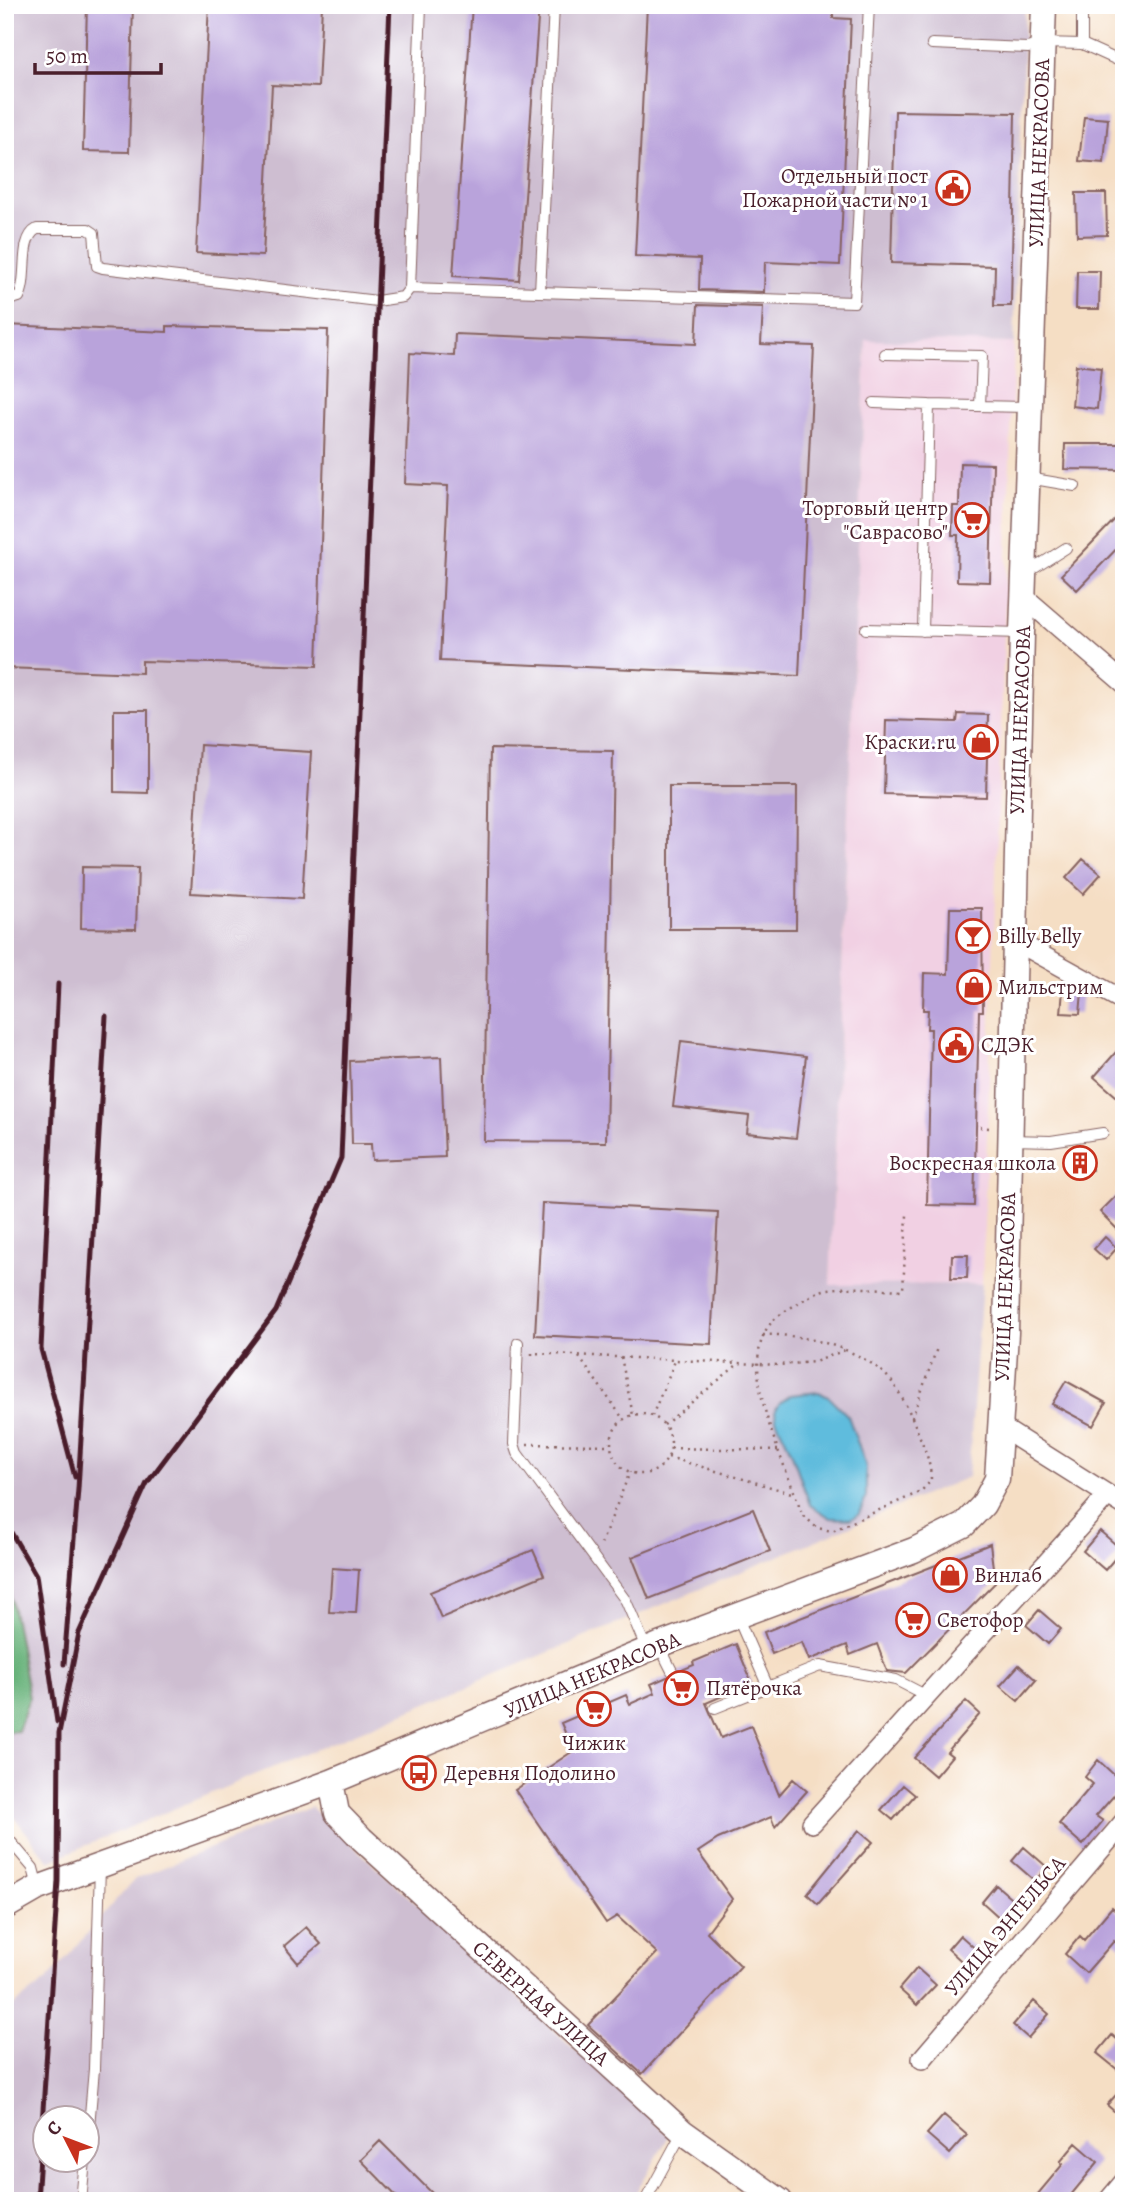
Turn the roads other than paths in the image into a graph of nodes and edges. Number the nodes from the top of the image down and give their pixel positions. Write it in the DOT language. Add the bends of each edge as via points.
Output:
graph roads {
  1 [pos="421,5"];
  2 [pos="554,5"];
  3 [pos="869,5"];
  4 [pos="1044,5"];
  5 [pos="1082,5"];
  6 [pos="1042,43"];
  7 [pos="932,44"];
  8 [pos="1082,44"];
  9 [pos="1124,63"];
  10 [pos="410,288"];
  11 [pos="540,292"];
  12 [pos="5,301"];
  13 [pos="885,354"];
  14 [pos="874,403"];
  15 [pos="929,405"];
  16 [pos="980,406"];
  17 [pos="1030,407"];
  18 [pos="1028,478"];
  19 [pos="1074,486"];
  20 [pos="1066,548"];
  21 [pos="1025,570"];
  22 [pos="1024,597"];
  23 [pos="866,629"];
  24 [pos="923,631"];
  25 [pos="1022,633"];
  26 [pos="1121,674"];
  27 [pos="1014,940"];
  28 [pos="1124,1001"];
  29 [pos="1103,1133"];
  30 [pos="1010,1140"];
  31 [pos="518,1343"];
  32 [pos="999,1426"];
  33 [pos="1116,1500"];
  34 [pos="737,1616"];
  35 [pos="653,1648"];
  36 [pos="672,1671"];
  37 [pos="768,1687"];
  38 [pos="927,1696"];
  39 [pos="715,1709"];
  40 [pos="331,1782"];
  41 [pos="1124,1822"];
  42 [pos="813,1823"];
  43 [pos="5,1835"];
  44 [pos="100,1864"];
  45 [pos="38,1888"];
  46 [pos="5,1907"];
  47 [pos="922,2059"];
  48 [pos="91,2104"];
  49 [pos="683,2132"];
  50 [pos="84,2174"];
  51 [pos="1124,2182"];
  52 [pos="82,2201"];
  53 [pos="645,2201"];
  54 [pos="780,2201"];
  55 [pos="1108,2201"];
  1 -- 10 [label="lane"];
  2 -- 11 [label="lane"];
  3 -- 11 [label="lane" via="854,302"];
  4 -- 6 [label="street, УЛИЦА НЕКРАСОВА"];
  5 -- 8 [label="lane"];
  6 -- 7 [label="lane" via="1028,48"];
  6 -- 8 [label="lane"];
  6 -- 17 [label="street, УЛИЦА НЕКРАСОВА"];
  8 -- 9 [label="lane"];
  10 -- 11 [label="lane"];
  10 -- 12 [label="lane" via="403,298 388,301 169,279 97,266 94,233 88,229 37,229 28,238 23,289 19,297"];
  13 -- 16 [label="lane" via="982,356"];
  14 -- 15 [label="lane"];
  15 -- 16 [label="lane"];
  15 -- 24 [label="lane"];
  16 -- 17 [label="lane"];
  17 -- 18 [label="street, УЛИЦА НЕКРАСОВА"];
  18 -- 19 [label="lane"];
  18 -- 21 [label="street, УЛИЦА НЕКРАСОВА"];
  20 -- 21 [label="lane"];
  21 -- 22 [label="street, УЛИЦА НЕКРАСОВА"];
  22 -- 25 [label="street, УЛИЦА НЕКРАСОВА"];
  22 -- 26 [label="street"];
  23 -- 24 [label="lane"];
  24 -- 25 [label="lane"];
  25 -- 27 [label="street, УЛИЦА НЕКРАСОВА"];
  27 -- 28 [label="street"];
  27 -- 30 [label="street, УЛИЦА НЕКРАСОВА"];
  29 -- 30 [label="lane" via="1051,1141"];
  30 -- 32 [label="street, УЛИЦА НЕКРАСОВА"];
  31 -- 35 [label="lane" via="514,1444 523,1464 626,1601"];
  32 -- 33 [label="street"];
  32 -- 34 [label="street, УЛИЦА НЕКРАСОВА" via="997,1479 983,1505 964,1525 914,1550"];
  33 -- 38 [label="street"];
  34 -- 35 [label="street, УЛИЦА НЕКРАСОВА"];
  34 -- 37 [label="lane"];
  35 -- 36 [label="lane"];
  35 -- 40 [label="street, УЛИЦА НЕКРАСОВА"];
  37 -- 38 [label="lane" via="820,1666 896,1680"];
  37 -- 39 [label="lane"];
  38 -- 42 [label="street"];
  40 -- 44 [label="street, УЛИЦА НЕКРАСОВА"];
  40 -- 49 [label="street, СЕВЕРНАЯ УЛИЦА" via="337,1813 362,1839"];
  41 -- 47 [label="street, УЛИЦА ЭНГЕЛЬСА"];
  43 -- 45 [label="lane" via="33,1868"];
  44 -- 45 [label="street, УЛИЦА НЕКРАСОВА"];
  44 -- 48 [label="lane"];
  45 -- 46 [label="street, УЛИЦА НЕКРАСОВА"];
  49 -- 53 [label="lane"];
  49 -- 54 [label="street, СЕВЕРНАЯ УЛИЦА"];
  50 -- 52 [label="lane"];
  51 -- 55 [label="street"];
}
